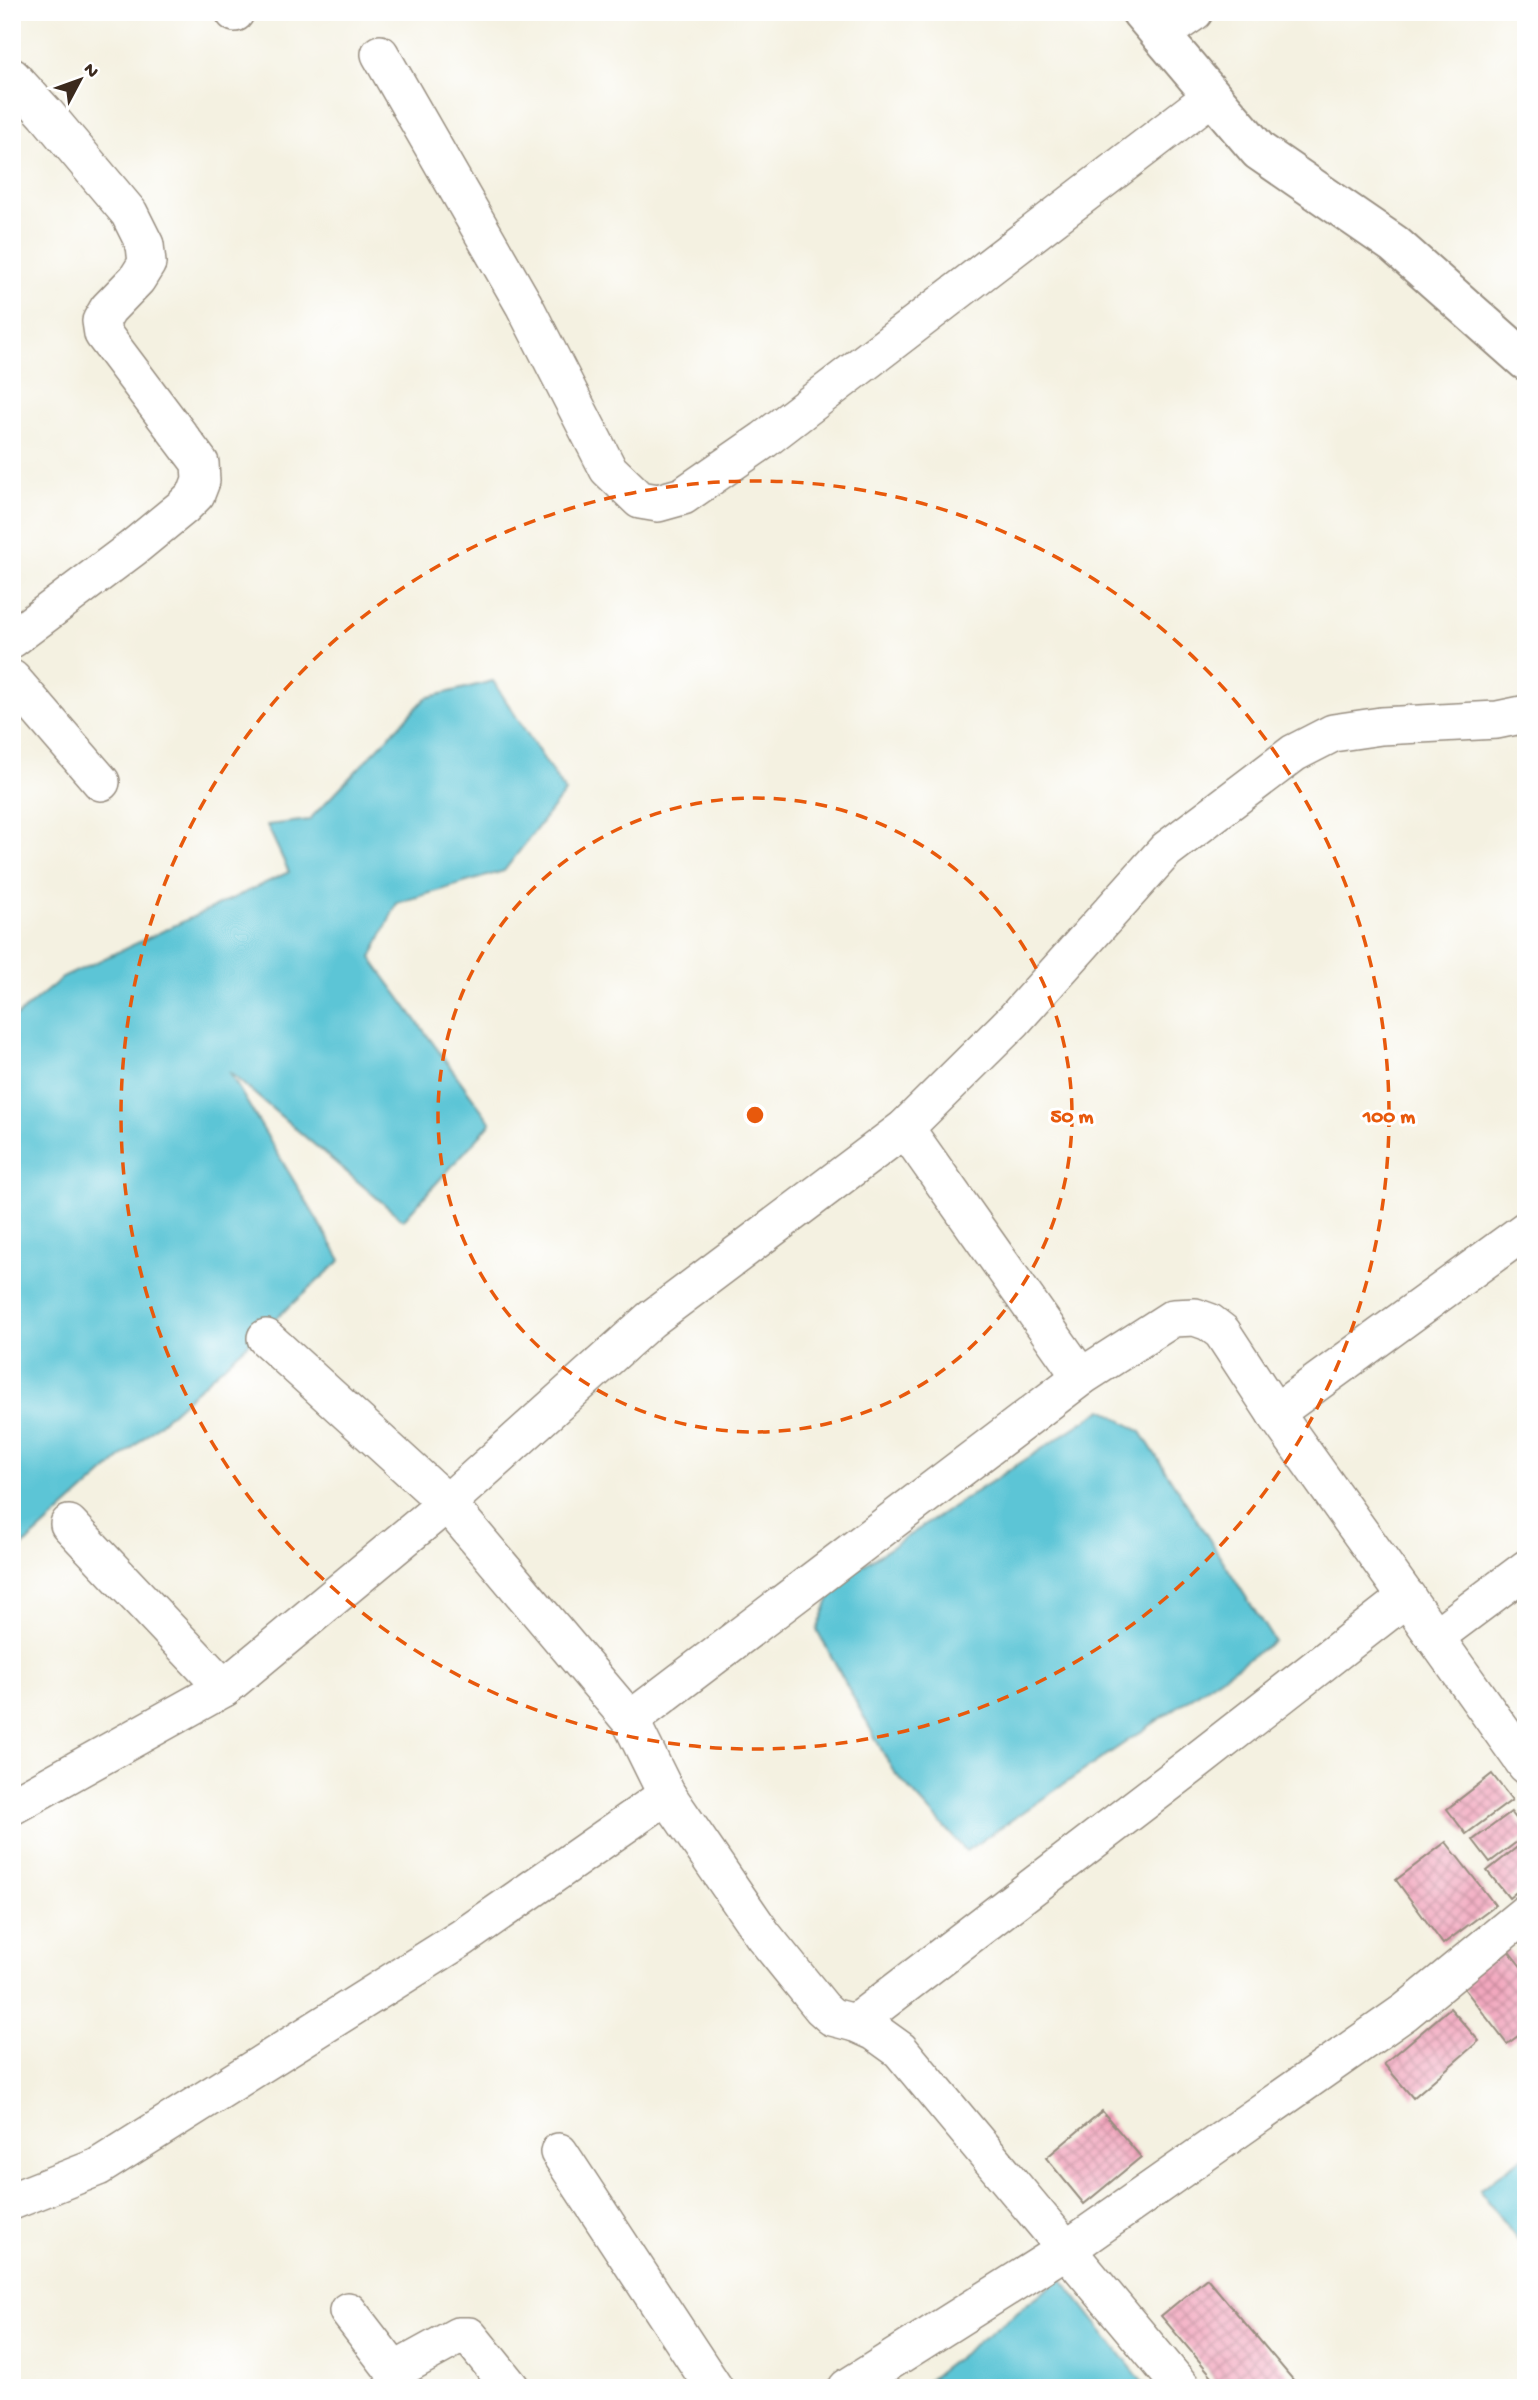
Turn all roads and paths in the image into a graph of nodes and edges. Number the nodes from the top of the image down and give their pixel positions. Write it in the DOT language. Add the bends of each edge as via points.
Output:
graph roads {
  1 [pos="1194,12"];
  2 [pos="1150,24"];
  3 [pos="380,54"];
  4 [pos="12,77"];
  5 [pos="1212,96"];
  6 [pos="1526,360"];
  7 [pos="12,639"];
  8 [pos="12,679"];
  9 [pos="1526,714"];
  10 [pos="101,782"];
  11 [pos="905,1128"];
  12 [pos="1526,1230"];
  13 [pos="266,1338"];
  14 [pos="1081,1377"];
  15 [pos="1275,1413"];
  16 [pos="447,1503"];
  17 [pos="69,1524"];
  18 [pos="1526,1569"];
  19 [pos="1407,1597"];
  20 [pos="1435,1637"];
  21 [pos="224,1688"];
  22 [pos="630,1720"];
  23 [pos="1526,1765"];
  24 [pos="667,1795"];
  25 [pos="12,1806"];
  26 [pos="1526,1913"];
  27 [pos="855,2023"];
  28 [pos="559,2152"];
  29 [pos="12,2201"];
  30 [pos="1068,2249"];
  31 [pos="348,2311"];
  32 [pos="846,2387"];
  33 [pos="511,2388"];
  34 [pos="714,2388"];
  35 [pos="1182,2388"];
  1 -- 2 [label="street"];
  2 -- 5 [label="main road"];
  3 -- 5 [label="street" via="524,305 608,469 640,500 658,503 683,496 764,440"];
  4 -- 7 [label="street" via="129,214 145,245 147,263 108,309 101,321 103,334 200,463 201,481 183,507"];
  5 -- 6 [label="main road" via="1259,151 1394,243"];
  8 -- 10 [label="street"];
  9 -- 11 [label="street" via="1333,733 1294,754 1166,850 1014,1020"];
  11 -- 14 [label="street"];
  11 -- 16 [label="street" via="650,1320"];
  12 -- 15 [label="street"];
  13 -- 16 [label="street"];
  14 -- 15 [label="street" via="1173,1318 1195,1317 1222,1332"];
  14 -- 22 [label="street"];
  15 -- 19 [label="street"];
  16 -- 21 [label="street"];
  16 -- 22 [label="street"];
  17 -- 21 [label="street"];
  18 -- 20 [label="street"];
  19 -- 20 [label="street"];
  19 -- 27 [label="street"];
  20 -- 23 [label="street"];
  21 -- 25 [label="street"];
  22 -- 24 [label="street"];
  24 -- 27 [label="street" via="785,1965 832,2017"];
  24 -- 29 [label="street" via="462,1938 98,2167"];
  26 -- 30 [label="street" via="1405,2012"];
  27 -- 30 [label="street" via="900,2050"];
  28 -- 34 [label="street"];
  30 -- 32 [label="street"];
  30 -- 35 [label="street"];
  31 -- 33 [label="street" via="391,2367 398,2369 458,2336 469,2336"];
}
